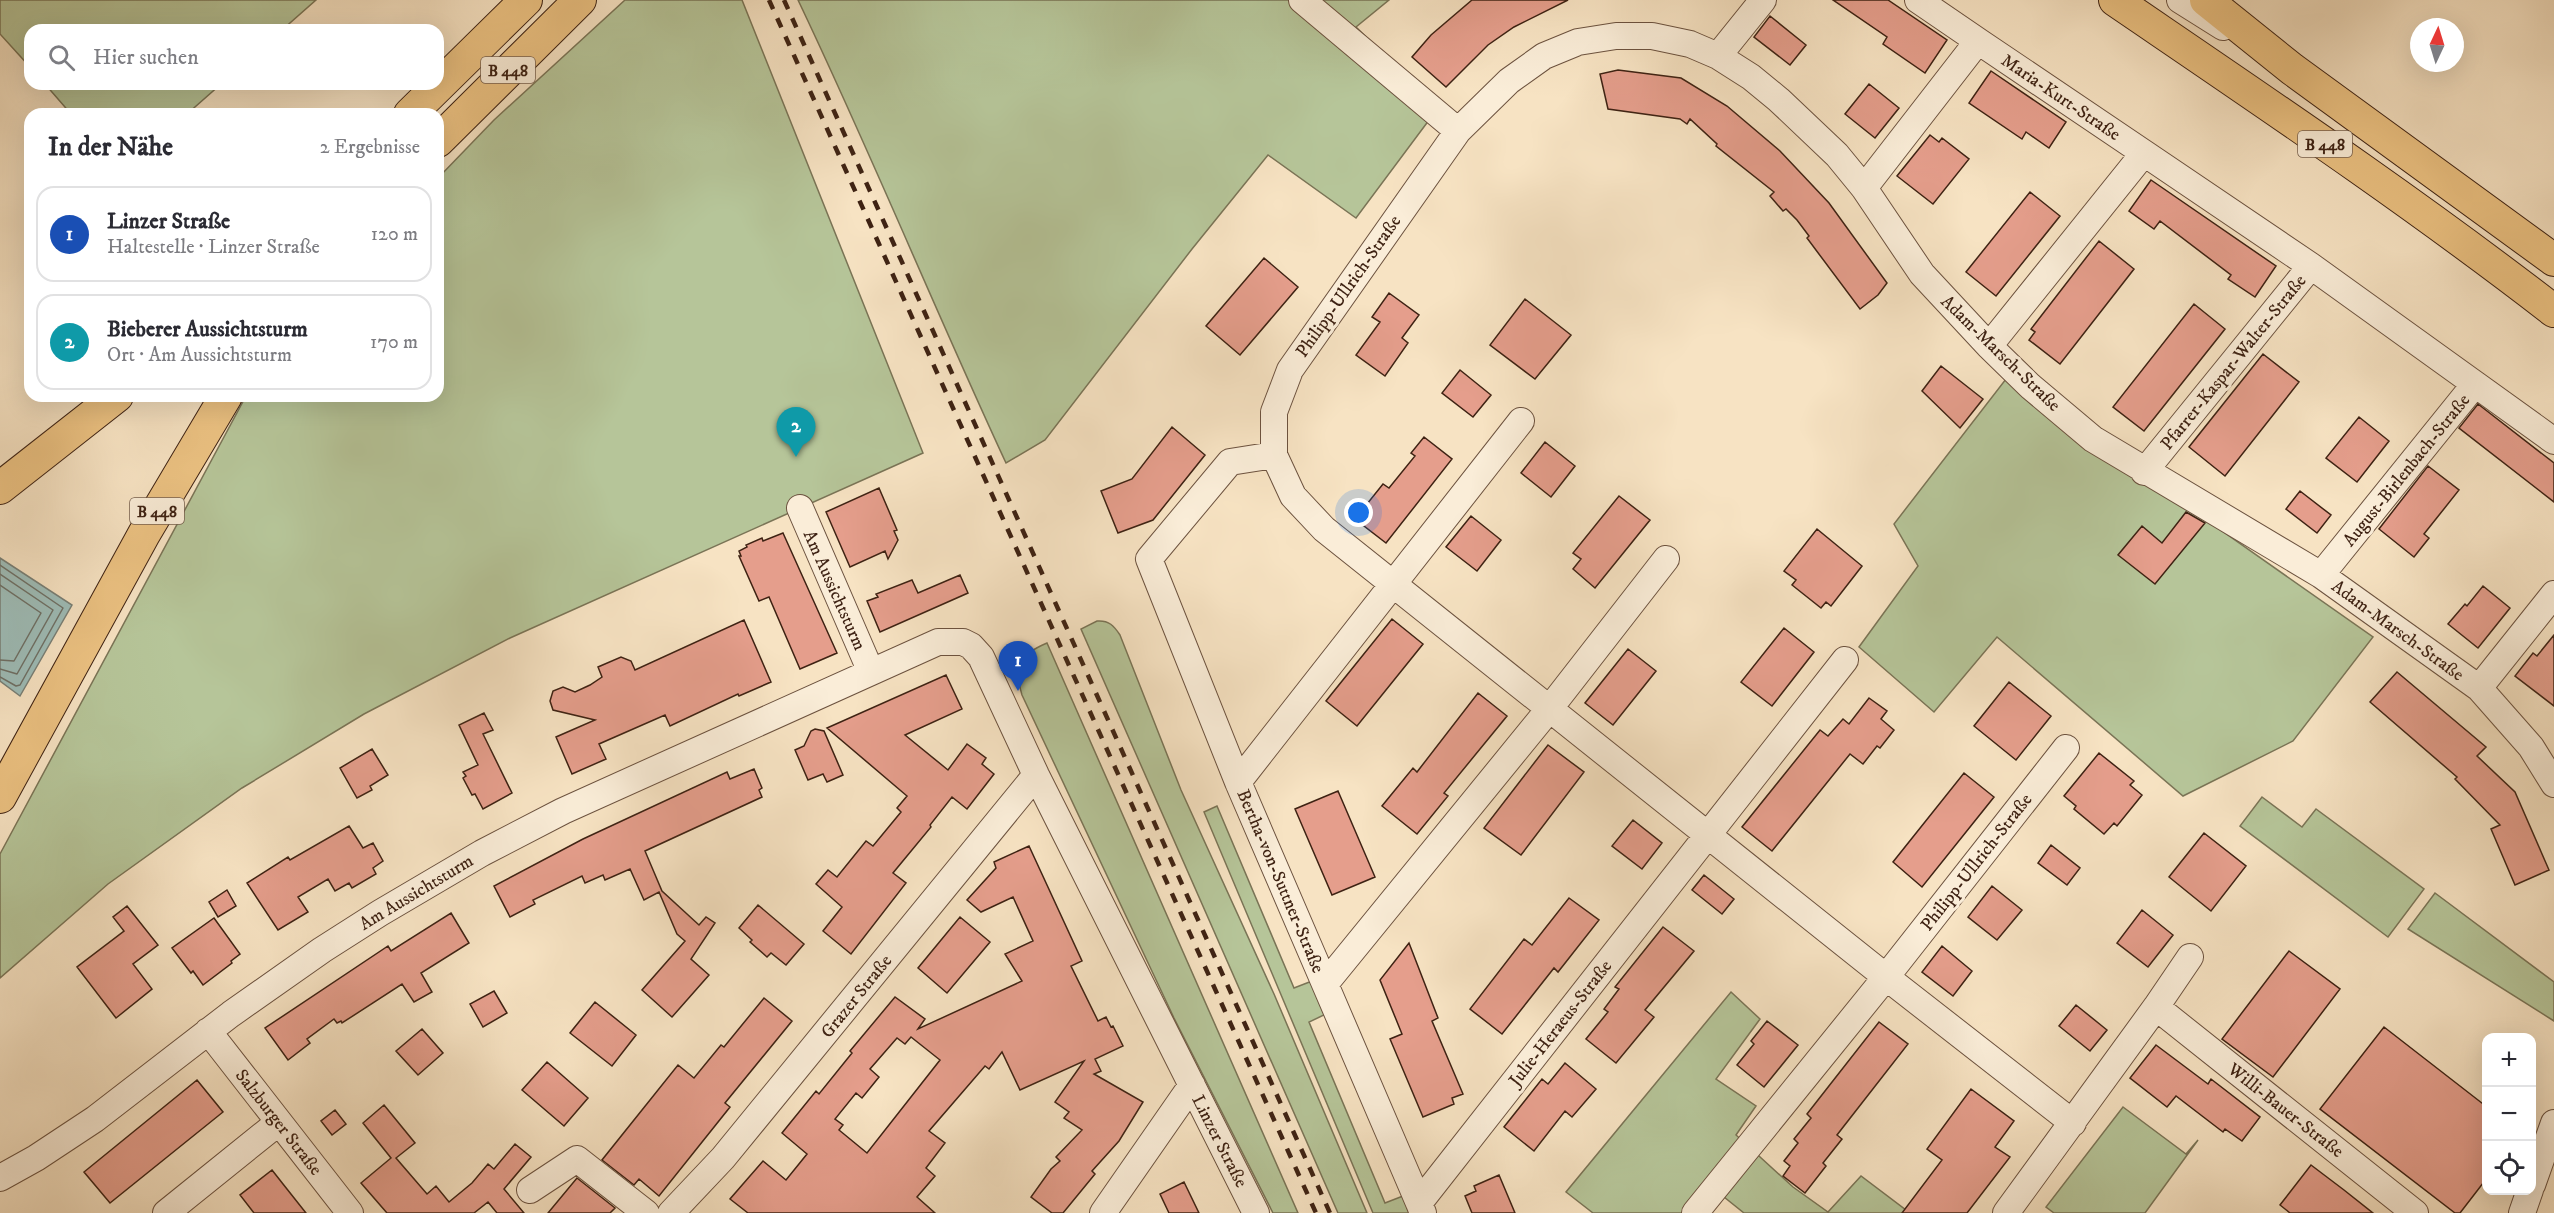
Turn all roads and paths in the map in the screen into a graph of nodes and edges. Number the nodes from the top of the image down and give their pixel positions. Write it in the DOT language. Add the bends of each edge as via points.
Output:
graph roads {
  1 [pos="526,0"];
  2 [pos="580,0"];
  3 [pos="1302,0"];
  4 [pos="1763,0"];
  5 [pos="1918,0"];
  6 [pos="2115,0"];
  7 [pos="2180,0"];
  8 [pos="2206,0"];
  9 [pos="1978,41"];
  10 [pos="1718,56"];
  11 [pos="2292,69"];
  12 [pos="444,81"];
  13 [pos="435,90"];
  14 [pos="417,108"];
  15 [pos="1458,130"];
  16 [pos="444,135"];
  17 [pos="2144,153"];
  18 [pos="1864,188"];
  19 [pos="2554,260"];
  20 [pos="2311,266"];
  21 [pos="2554,311"];
  22 [pos="1989,346"];
  23 [pos="2475,384"];
  24 [pos="109,402"];
  25 [pos="222,402"];
  26 [pos="1521,421"];
  27 [pos="2554,441"];
  28 [pos="1274,455"];
  29 [pos="2144,472"];
  30 [pos="0,488"];
  31 [pos="800,508"];
  32 [pos="1666,559"];
  33 [pos="2321,575"];
  34 [pos="1394,584"];
  35 [pos="2554,594"];
  36 [pos="976,650"];
  37 [pos="1845,660"];
  38 [pos="871,672"];
  39 [pos="2479,688"];
  40 [pos="1550,708"];
  41 [pos="2066,748"];
  42 [pos="1036,775"];
  43 [pos="1238,782"];
  44 [pos="2554,784"];
  45 [pos="0,797"];
  46 [pos="1708,835"];
  47 [pos="2190,957"];
  48 [pos="1886,977"];
  49 [pos="1325,984"];
  50 [pos="2156,1007"];
  51 [pos="208,1031"];
  52 [pos="1192,1085"];
  53 [pos="279,1122"];
  54 [pos="2073,1123"];
  55 [pos="2554,1124"];
  56 [pos="2536,1174"];
  57 [pos="0,1178"];
  58 [pos="530,1190"];
  59 [pos="2529,1195"];
  60 [pos="1421,1208"];
  61 [pos="2011,1211"];
  62 [pos="166,1213"];
  63 [pos="350,1213"];
  64 [pos="646,1213"];
  65 [pos="671,1213"];
  66 [pos="1103,1213"];
  67 [pos="1256,1213"];
  68 [pos="1695,1213"];
  69 [pos="2415,1213"];
  70 [pos="2522,1213"];
  1 -- 12 [label="main road, B 448"];
  2 -- 16 [label="main road, B 448"];
  3 -- 15 [label="street"];
  4 -- 10 [label="street"];
  5 -- 9 [label="street, Maria-Kurt-Straße"];
  6 -- 21 [label="main road, B 448" via="2270,105"];
  7 -- 11 [label="street"];
  8 -- 11 [label="main road, B 448"];
  9 -- 17 [label="street, Maria-Kurt-Straße"];
  9 -- 18 [label="street"];
  10 -- 15 [label="street, Adam-Marsch-Straße" via="1690,44 1652,36 1578,42 1544,56 1509,81"];
  10 -- 18 [label="street, Adam-Marsch-Straße" via="1779,100 1837,155"];
  11 -- 19 [label="main road, B 448"];
  13 -- 14 [label="main road, B 448"];
  15 -- 28 [label="street, Philipp-Ullrich-Straße" via="1290,370 1274,412"];
  17 -- 20 [label="street, Pfarrer-Kaspar-Walter-Straße"];
  17 -- 22 [label="street"];
  18 -- 22 [label="street, Adam-Marsch-Straße" via="1922,274"];
  20 -- 23 [label="street"];
  20 -- 29 [label="street, Pfarrer-Kaspar-Walter-Straße"];
  22 -- 29 [label="street, Adam-Marsch-Straße" via="2093,439"];
  23 -- 27 [label="street, August-Birlenbach-Straße"];
  23 -- 33 [label="street, August-Birlenbach-Straße"];
  24 -- 30 [label="main road"];
  25 -- 45 [label="main road, B 448" via="144,534"];
  26 -- 34 [label="street"];
  28 -- 34 [label="street, Philipp-Ullrich-Straße" via="1293,496 1324,529"];
  28 -- 43 [label="street" via="1230,462 1149,559"];
  29 -- 33 [label="street, Adam-Marsch-Straße"];
  31 -- 38 [label="street, Am Aussichtsturm"];
  32 -- 40 [label="street"];
  33 -- 39 [label="street, Adam-Marsch-Straße"];
  34 -- 40 [label="street, Philipp-Ullrich-Straße"];
  34 -- 43 [label="street, Bertha-von-Suttner-Straße"];
  35 -- 39 [label="street"];
  36 -- 38 [label="street, Am Aussichtsturm" via="963,642 938,642"];
  36 -- 42 [label="street, Linzer Straße"];
  37 -- 46 [label="street"];
  38 -- 51 [label="street, Am Aussichtsturm" via="563,811 482,853 322,950"];
  39 -- 44 [label="street, Adam-Marsch-Straße" via="2531,747"];
  40 -- 46 [label="street, Philipp-Ullrich-Straße"];
  40 -- 49 [label="street, Bertha-von-Suttner-Straße"];
  41 -- 48 [label="street, Philipp-Ullrich-Straße"];
  42 -- 52 [label="street, Linzer Straße"];
  42 -- 65 [label="street, Grazer Straße" via="723,1158"];
  43 -- 49 [label="street, Bertha-von-Suttner-Straße"];
  46 -- 48 [label="street, Philipp-Ullrich-Straße"];
  46 -- 60 [label="street, Julie-Heraeus-Straße"];
  47 -- 50 [label="street"];
  48 -- 54 [label="street, Philipp-Ullrich-Straße"];
  48 -- 68 [label="street"];
  49 -- 60 [label="street"];
  50 -- 54 [label="street"];
  50 -- 69 [label="street, Willi-Bauer-Straße"];
  51 -- 53 [label="street, Salzburger Straße"];
  51 -- 57 [label="street, Am Aussichtsturm" via="95,1119"];
  52 -- 66 [label="street"];
  52 -- 67 [label="street, Linzer Straße"];
  53 -- 62 [label="street"];
  53 -- 63 [label="street, Salzburger Straße"];
  54 -- 61 [label="street"];
  55 -- 56 [label="street"];
  58 -- 64 [label="street" via="577,1159"];
  59 -- 70 [label="street"];
}
